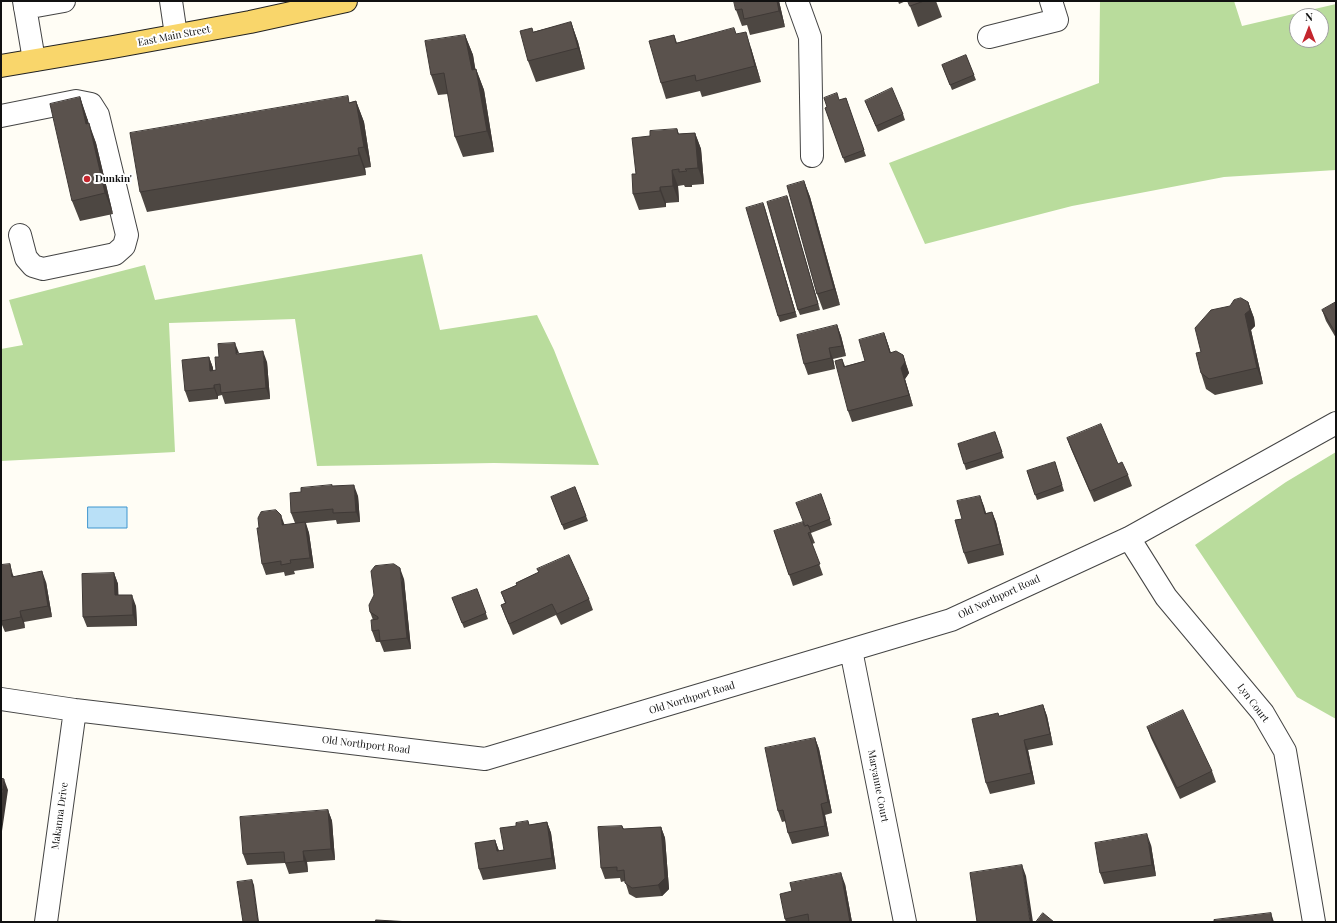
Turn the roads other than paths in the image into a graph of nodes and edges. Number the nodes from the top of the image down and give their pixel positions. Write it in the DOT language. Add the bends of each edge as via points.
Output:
graph roads {
  1 [pos="64,1"];
  2 [pos="171,1"];
  3 [pos="346,1"];
  4 [pos="797,1"];
  5 [pos="1051,1"];
  6 [pos="24,4"];
  7 [pos="176,35"];
  8 [pos="989,36"];
  9 [pos="34,60"];
  10 [pos="1,66"];
  11 [pos="1,116"];
  12 [pos="812,156"];
  13 [pos="20,235"];
  14 [pos="1336,422"];
  15 [pos="1129,538"];
  16 [pos="851,650"];
  17 [pos="1,699"];
  18 [pos="75,710"];
  19 [pos="46,922"];
  20 [pos="905,922"];
  21 [pos="1314,922"];
  1 -- 6 [label="street"];
  2 -- 7 [label="street"];
  3 -- 7 [label="main road, East Main Street"];
  4 -- 12 [label="street" via="810,37"];
  5 -- 8 [label="street" via="1057,20"];
  6 -- 9 [label="street"];
  7 -- 9 [label="main road, East Main Street"];
  9 -- 10 [label="main road, East Main Street"];
  11 -- 13 [label="street" via="76,101 91,104 98,115 127,235 124,246 115,254 43,269 33,266 26,258"];
  14 -- 15 [label="street, Old Northport Road"];
  15 -- 16 [label="street, Old Northport Road" via="951,620"];
  15 -- 21 [label="street, Lyn Court" via="1166,597 1263,713 1285,751"];
  16 -- 18 [label="street, Old Northport Road" via="485,759"];
  16 -- 20 [label="street, Maryanne Court"];
  17 -- 18 [label="street, Old Northport Road"];
  18 -- 19 [label="street, Makanna Drive"];
}
